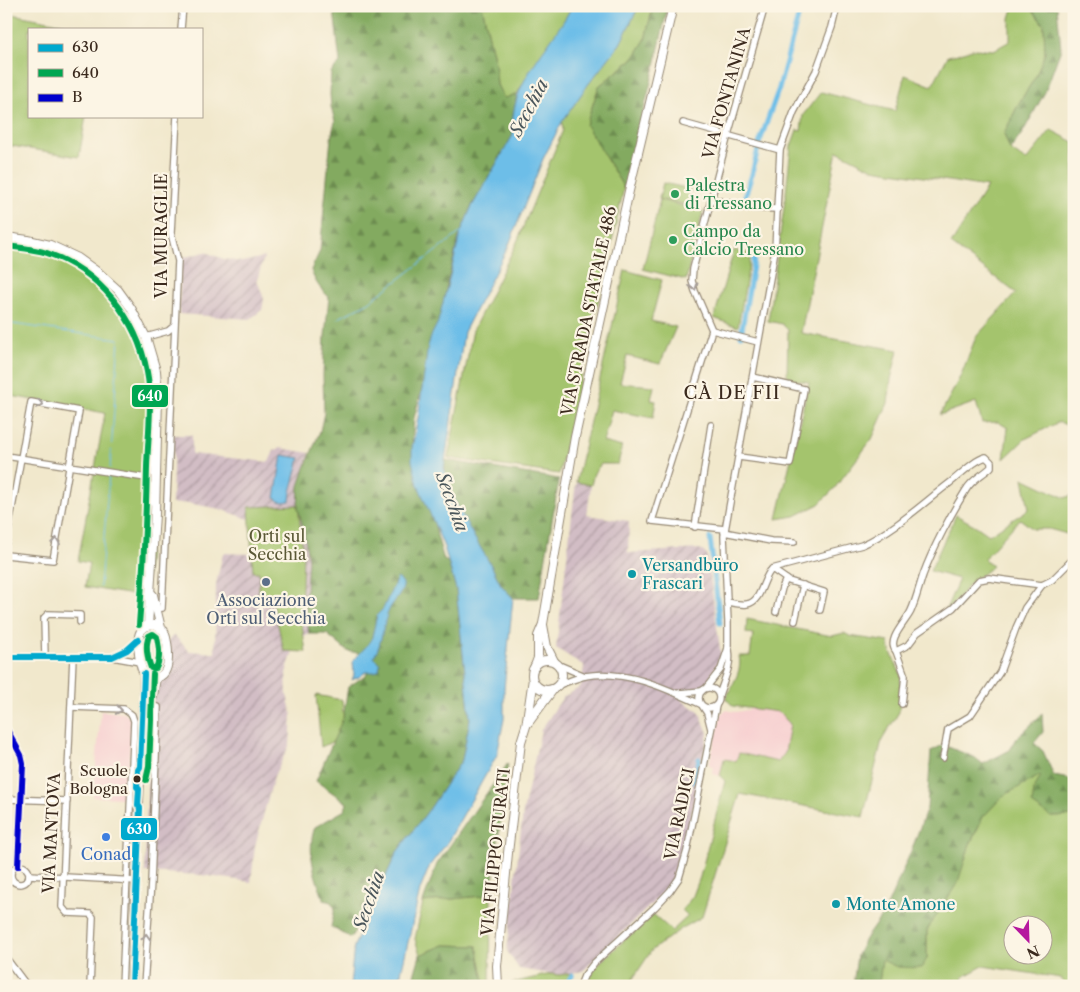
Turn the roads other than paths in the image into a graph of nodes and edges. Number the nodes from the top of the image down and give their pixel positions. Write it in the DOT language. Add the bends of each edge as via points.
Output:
graph roads {
  1 [pos="183,6"];
  2 [pos="673,6"];
  3 [pos="765,6"];
  4 [pos="836,6"];
  5 [pos="181,28"];
  6 [pos="177,118"];
  7 [pos="683,123"];
  8 [pos="728,136"];
  9 [pos="780,150"];
  10 [pos="711,199"];
  11 [pos="778,209"];
  12 [pos="6,236"];
  13 [pos="174,326"];
  14 [pos="712,330"];
  15 [pos="146,337"];
  16 [pos="758,342"];
  17 [pos="753,377"];
  18 [pos="711,425"];
  19 [pos="157,449"];
  20 [pos="6,456"];
  21 [pos="739,457"];
  22 [pos="21,458"];
  23 [pos="69,465"];
  24 [pos="143,477"];
  25 [pos="155,505"];
  26 [pos="695,527"];
  27 [pos="725,530"];
  28 [pos="6,542"];
  29 [pos="794,542"];
  30 [pos="6,555"];
  31 [pos="1074,558"];
  32 [pos="772,569"];
  33 [pos="786,579"];
  34 [pos="803,585"];
  35 [pos="1042,585"];
  36 [pos="151,593"];
  37 [pos="727,602"];
  38 [pos="162,608"];
  39 [pos="820,610"];
  40 [pos="776,612"];
  41 [pos="795,621"];
  42 [pos="80,622"];
  43 [pos="543,624"];
  44 [pos="148,626"];
  45 [pos="161,628"];
  46 [pos="138,640"];
  47 [pos="728,648"];
  48 [pos="896,651"];
  49 [pos="6,657"];
  50 [pos="45,657"];
  51 [pos="73,657"];
  52 [pos="112,657"];
  53 [pos="140,662"];
  54 [pos="556,663"];
  55 [pos="535,666"];
  56 [pos="144,674"];
  57 [pos="584,676"];
  58 [pos="156,678"];
  59 [pos="533,682"];
  60 [pos="555,688"];
  61 [pos="704,690"];
  62 [pos="678,693"];
  63 [pos="719,695"];
  64 [pos="902,704"];
  65 [pos="701,705"];
  66 [pos="151,706"];
  67 [pos="716,706"];
  68 [pos="71,707"];
  69 [pos="527,723"];
  70 [pos="6,728"];
  71 [pos="711,729"];
  72 [pos="943,758"];
  73 [pos="6,799"];
  74 [pos="22,799"];
  75 [pos="67,801"];
  76 [pos="140,808"];
  77 [pos="18,866"];
  78 [pos="29,875"];
  79 [pos="63,876"];
  80 [pos="12,880"];
  81 [pos="127,880"];
  82 [pos="136,881"];
  83 [pos="6,884"];
  84 [pos="6,958"];
  85 [pos="27,986"];
  86 [pos="90,986"];
  87 [pos="122,986"];
  88 [pos="132,986"];
  89 [pos="144,986"];
  90 [pos="498,986"];
  91 [pos="580,986"];
  1 -- 5 [label="street"];
  2 -- 43 [label="main road, VIA STRADA STATALE 486" via="575,436"];
  3 -- 8 [label="street, VIA FONTANINA"];
  4 -- 9 [label="street" via="832,28 816,71 794,112"];
  6 -- 13 [label="street, VIA MURAGLIE" via="171,233 178,261"];
  7 -- 8 [label="street"];
  8 -- 9 [label="street"];
  8 -- 10 [label="street, VIA FONTANINA"];
  9 -- 11 [label="street"];
  10 -- 11 [label="street" via="749,208"];
  10 -- 14 [label="street, VIA FONTANINA, one-way" via="692,281"];
  11 -- 16 [label="street" via="775,250"];
  12 -- 15 [label="main road" via="50,245 78,258 99,273 118,290"];
  13 -- 15 [label="street"];
  13 -- 38 [label="street, VIA MURAGLIE"];
  14 -- 16 [label="street"];
  14 -- 26 [label="street" via="652,521"];
  15 -- 19 [label="main road" via="158,384"];
  16 -- 17 [label="street"];
  17 -- 21 [label="street"];
  17 -- 21 [label="street" via="804,389 790,464"];
  18 -- 26 [label="street"];
  19 -- 24 [label="street" via="149,474"];
  19 -- 25 [label="main road"];
  20 -- 22 [label="street"];
  21 -- 27 [label="street"];
  22 -- 23 [label="street"];
  22 -- 23 [label="street, one-way" via="31,402 79,411"];
  22 -- 28 [label="street"];
  23 -- 24 [label="street"];
  30 -- 23 [label="street, one-way" via="53,560"];
  24 -- 25 [label="street" via="148,480 149,495"];
  25 -- 36 [label="main road"];
  26 -- 27 [label="street"];
  27 -- 29 [label="street" via="771,541"];
  27 -- 37 [label="street"];
  31 -- 35 [label="street" via="1052,580"];
  32 -- 33 [label="street"];
  32 -- 37 [label="street" via="754,601 749,604"];
  32 -- 48 [label="street" via="874,539 982,458 988,458 991,467 967,488 930,559 910,614 892,645"];
  33 -- 34 [label="street"];
  33 -- 40 [label="street"];
  34 -- 39 [label="street" via="824,592"];
  34 -- 41 [label="street"];
  35 -- 48 [label="street" via="989,578 979,580 954,608"];
  35 -- 72 [label="street" via="1025,608 1000,672 970,716 948,729"];
  36 -- 44 [label="main road"];
  36 -- 45 [label="main road"];
  37 -- 47 [label="street"];
  42 -- 50 [label="street" via="80,615 48,614 44,618"];
  43 -- 54 [label="main road" via="546,647"];
  43 -- 55 [label="main road, VIA STRADA STATALE 486" via="538,636"];
  44 -- 45 [label="main road"];
  44 -- 46 [label="main road" via="142,630"];
  45 -- 58 [label="main road" via="166,638 168,667 162,676"];
  46 -- 52 [label="street"];
  46 -- 53 [label="main road"];
  47 -- 61 [label="street" via="721,669"];
  47 -- 63 [label="street" via="727,672"];
  48 -- 64 [label="street" via="905,676"];
  49 -- 50 [label="street"];
  50 -- 51 [label="street"];
  51 -- 52 [label="street"];
  51 -- 68 [label="street, VIA MANTOVA"];
  52 -- 53 [label="street"];
  53 -- 56 [label="main road"];
  54 -- 55 [label="main road" via="543,660"];
  54 -- 57 [label="street"];
  54 -- 60 [label="main road" via="562,675"];
  55 -- 59 [label="main road"];
  56 -- 58 [label="main road"];
  56 -- 76 [label="main road"];
  57 -- 60 [label="street"];
  57 -- 62 [label="street" via="615,676 647,682"];
  58 -- 66 [label="main road"];
  59 -- 60 [label="main road" via="543,690"];
  59 -- 69 [label="highway"];
  60 -- 69 [label="highway"];
  61 -- 62 [label="street"];
  61 -- 63 [label="street" via="715,690"];
  61 -- 65 [label="street" via="699,698"];
  62 -- 65 [label="street"];
  63 -- 67 [label="street"];
  65 -- 67 [label="street" via="709,709"];
  65 -- 71 [label="street"];
  66 -- 76 [label="main road" via="146,724"];
  89 -- 66 [label="street, one-way" via="158,707"];
  67 -- 71 [label="street, VIA RADICI"];
  68 -- 75 [label="street, VIA MANTOVA"];
  68 -- 81 [label="street, one-way" via="124,709 134,718"];
  69 -- 90 [label="main road, VIA FILIPPO TURATI" via="521,742 508,854 497,966"];
  70 -- 74 [label="street" via="21,754"];
  71 -- 91 [label="street, VIA RADICI" via="679,878 655,907 594,963"];
  73 -- 74 [label="street"];
  74 -- 75 [label="street"];
  74 -- 77 [label="street"];
  75 -- 79 [label="street, VIA MANTOVA"];
  76 -- 82 [label="main road"];
  77 -- 78 [label="street" via="25,868"];
  77 -- 80 [label="street" via="12,871"];
  78 -- 79 [label="street"];
  78 -- 80 [label="street" via="21,884"];
  79 -- 81 [label="street"];
  79 -- 86 [label="street, VIA MANTOVA" via="64,910 93,917"];
  80 -- 83 [label="street"];
  81 -- 82 [label="street"];
  81 -- 87 [label="street"];
  82 -- 88 [label="main road"];
  84 -- 85 [label="street"];
}
